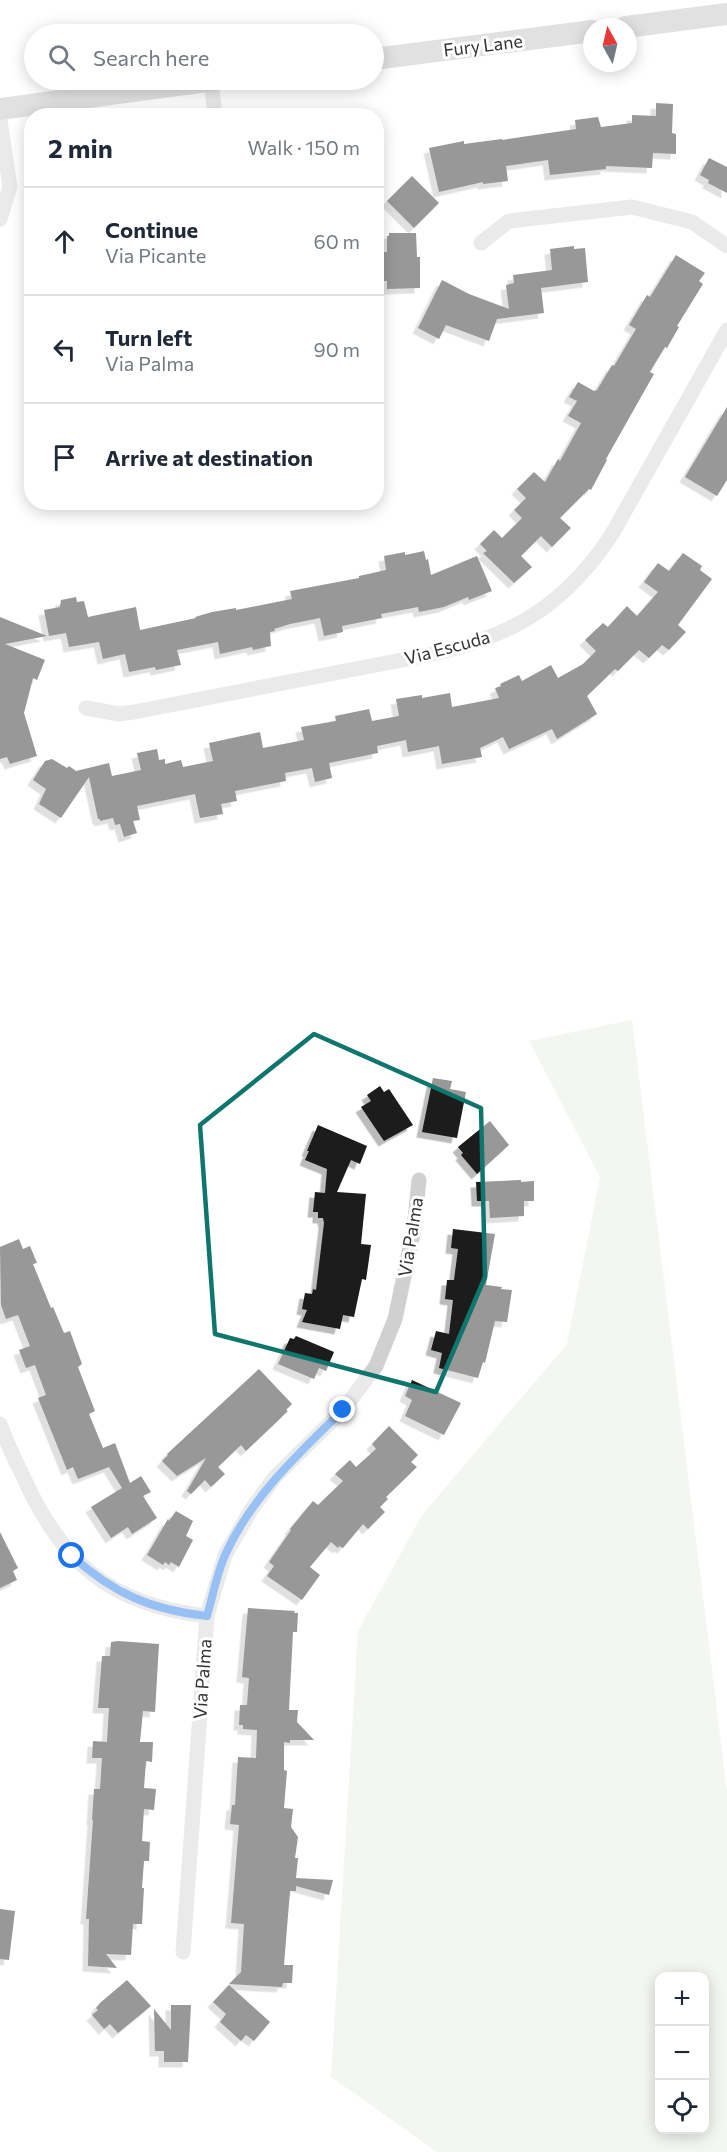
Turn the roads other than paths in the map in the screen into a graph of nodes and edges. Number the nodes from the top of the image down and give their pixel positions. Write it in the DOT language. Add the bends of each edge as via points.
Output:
graph roads {
  1 [pos="727,14"];
  2 [pos="637,26"];
  3 [pos="583,32"];
  4 [pos="384,58"];
  5 [pos="139,90"];
  6 [pos="213,90"];
  7 [pos="214,108"];
  8 [pos="0,109"];
  9 [pos="0,120"];
  10 [pos="0,219"];
  11 [pos="481,243"];
  12 [pos="727,246"];
  13 [pos="727,330"];
  14 [pos="86,708"];
  15 [pos="419,1180"];
  16 [pos="1,1428"];
  17 [pos="207,1616"];
  18 [pos="183,1952"];
  1 -- 2 [label="main road"];
  3 -- 4 [label="main road, Fury Lane"];
  5 -- 8 [label="main road"];
  6 -- 7 [label="street"];
  9 -- 10 [label="street" via="10,187"];
  11 -- 12 [label="street" via="509,221 632,207 692,222"];
  13 -- 14 [label="street, Via Escuda" via="598,556 567,591 530,618 487,639 433,654 143,711 118,714"];
  15 -- 17 [label="street, Via Palma" via="414,1229 395,1319 376,1366 343,1410 275,1477 251,1510 225,1555"];
  16 -- 17 [label="street" via="46,1524 80,1563 104,1582 140,1601 179,1613"];
  17 -- 18 [label="street, Via Palma"];
}
